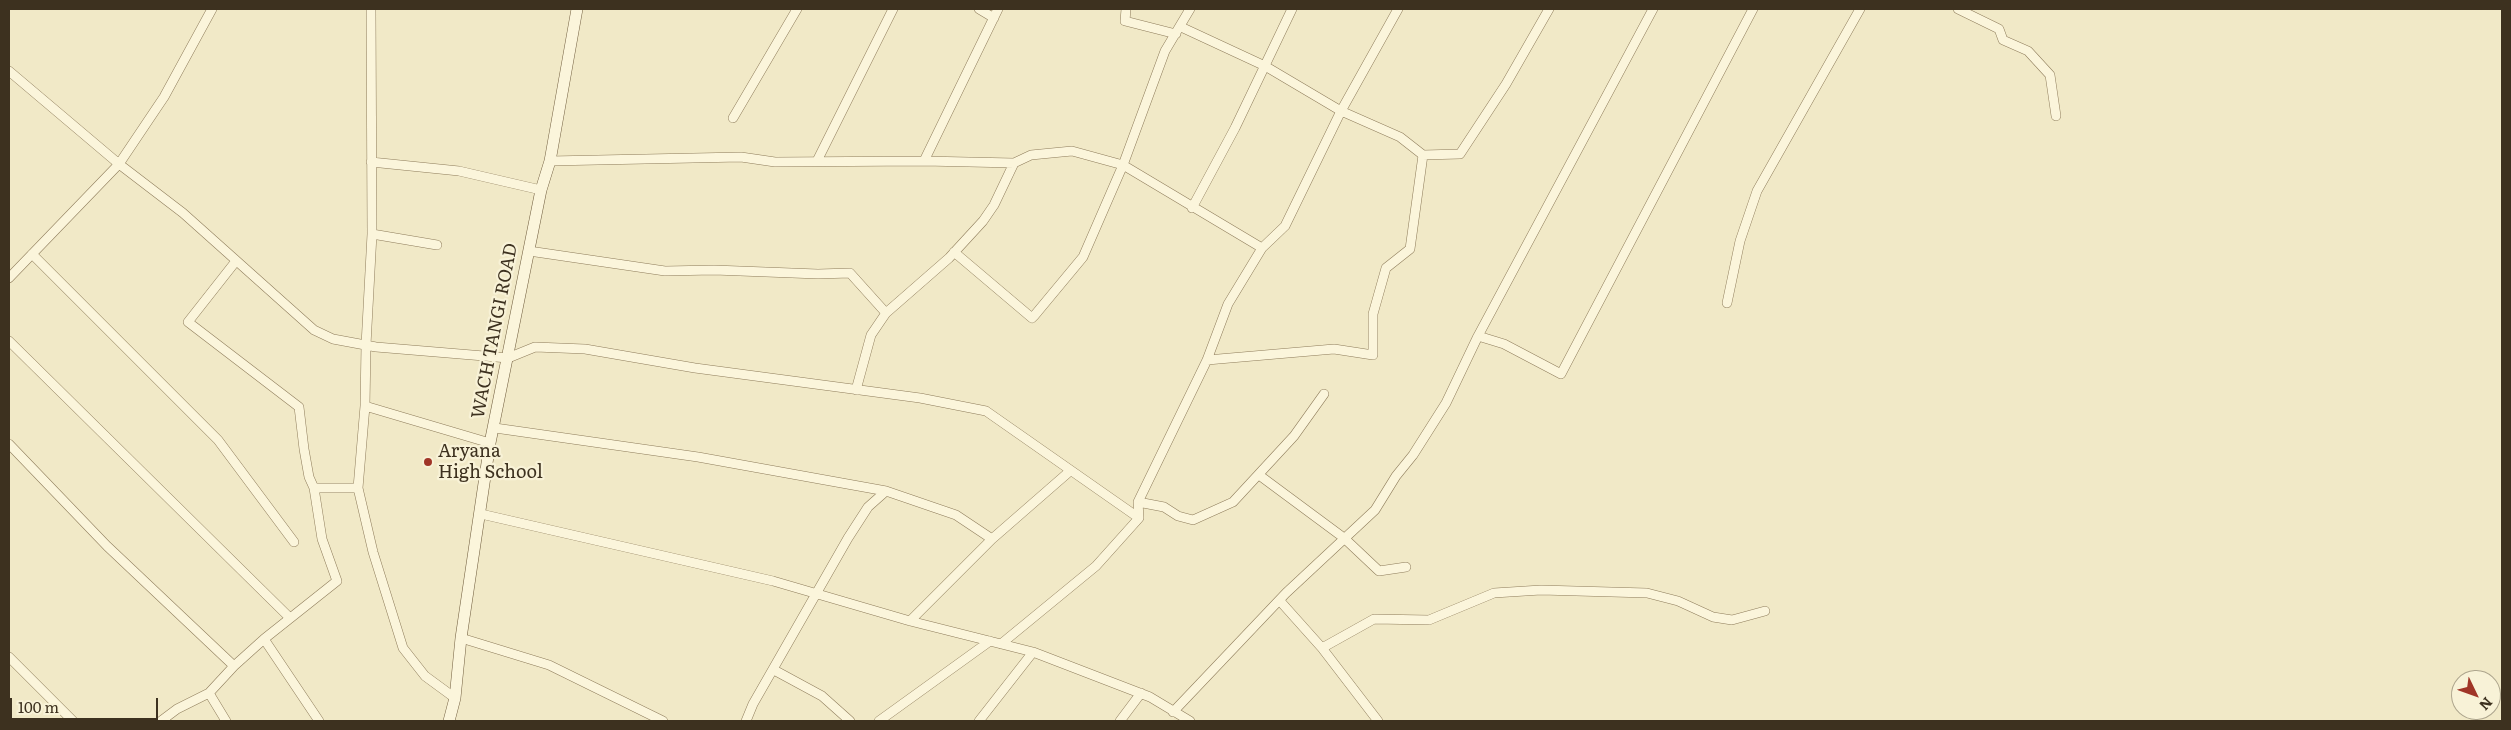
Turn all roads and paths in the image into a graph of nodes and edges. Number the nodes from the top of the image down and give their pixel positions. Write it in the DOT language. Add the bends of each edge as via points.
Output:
graph roads {
  1 [pos="212,9"];
  2 [pos="371,9"];
  3 [pos="577,9"];
  4 [pos="797,9"];
  5 [pos="893,9"];
  6 [pos="979,9"];
  7 [pos="998,9"];
  8 [pos="1126,9"];
  9 [pos="1190,9"];
  10 [pos="1292,9"];
  11 [pos="1398,9"];
  12 [pos="1549,9"];
  13 [pos="1653,9"];
  14 [pos="1753,9"];
  15 [pos="1860,9"];
  16 [pos="1958,9"];
  17 [pos="994,18"];
  18 [pos="1179,30"];
  19 [pos="1265,66"];
  20 [pos="9,71"];
  21 [pos="1342,111"];
  22 [pos="2056,116"];
  23 [pos="733,118"];
  24 [pos="1423,155"];
  25 [pos="924,160"];
  26 [pos="550,161"];
  27 [pos="816,161"];
  28 [pos="371,162"];
  29 [pos="1014,163"];
  30 [pos="120,164"];
  31 [pos="1123,165"];
  32 [pos="541,190"];
  33 [pos="1192,208"];
  34 [pos="372,234"];
  35 [pos="437,245"];
  36 [pos="1262,248"];
  37 [pos="529,251"];
  38 [pos="954,252"];
  39 [pos="32,254"];
  40 [pos="236,261"];
  41 [pos="9,278"];
  42 [pos="1727,303"];
  43 [pos="886,313"];
  44 [pos="1478,336"];
  45 [pos="9,341"];
  46 [pos="366,345"];
  47 [pos="508,358"];
  48 [pos="1207,360"];
  49 [pos="856,390"];
  50 [pos="1324,394"];
  51 [pos="365,406"];
  52 [pos="495,428"];
  53 [pos="490,443"];
  54 [pos="9,444"];
  55 [pos="1070,471"];
  56 [pos="1259,475"];
  57 [pos="314,488"];
  58 [pos="358,488"];
  59 [pos="886,491"];
  60 [pos="1138,502"];
  61 [pos="481,514"];
  62 [pos="1139,518"];
  63 [pos="1344,538"];
  64 [pos="992,539"];
  65 [pos="294,542"];
  66 [pos="1406,567"];
  67 [pos="818,593"];
  68 [pos="1280,601"];
  69 [pos="1765,610"];
  70 [pos="290,618"];
  71 [pos="910,621"];
  72 [pos="461,638"];
  73 [pos="264,639"];
  74 [pos="990,641"];
  75 [pos="1001,644"];
  76 [pos="1322,648"];
  77 [pos="1033,652"];
  78 [pos="9,657"];
  79 [pos="234,666"];
  80 [pos="774,670"];
  81 [pos="209,692"];
  82 [pos="1141,693"];
  83 [pos="456,698"];
  84 [pos="1172,712"];
  85 [pos="73,721"];
  86 [pos="161,721"];
  87 [pos="226,721"];
  88 [pos="319,721"];
  89 [pos="449,721"];
  90 [pos="663,721"];
  91 [pos="746,721"];
  92 [pos="850,721"];
  93 [pos="879,721"];
  94 [pos="979,721"];
  95 [pos="1120,721"];
  96 [pos="1190,721"];
  97 [pos="1378,721"];
  1 -- 30 [label="street" via="164,97"];
  2 -- 28 [label="street"];
  3 -- 26 [label="main road, WACH TANGI ROAD"];
  4 -- 23 [label="street"];
  5 -- 27 [label="street"];
  6 -- 17 [label="street"];
  7 -- 17 [label="street"];
  8 -- 18 [label="street" via="1125,21"];
  9 -- 18 [label="street"];
  10 -- 19 [label="street"];
  11 -- 21 [label="street"];
  12 -- 24 [label="street" via="1506,84 1460,154"];
  13 -- 44 [label="street"];
  14 -- 44 [label="street" via="1561,374 1504,344"];
  15 -- 42 [label="street" via="1757,191 1740,241"];
  16 -- 22 [label="street" via="1999,29 2003,40 2028,51 2050,75"];
  17 -- 25 [label="street"];
  18 -- 19 [label="street"];
  18 -- 31 [label="street" via="1165,51"];
  19 -- 21 [label="street"];
  19 -- 33 [label="street"];
  20 -- 30 [label="street"];
  21 -- 24 [label="street" via="1400,136"];
  21 -- 36 [label="street" via="1284,226"];
  24 -- 48 [label="street" via="1410,248 1386,268 1373,314 1373,355 1334,349"];
  25 -- 27 [label="street"];
  25 -- 29 [label="street"];
  26 -- 27 [label="street" via="741,157 775,162"];
  26 -- 32 [label="main road, WACH TANGI ROAD"];
  28 -- 32 [label="street" via="459,170"];
  28 -- 34 [label="street"];
  29 -- 31 [label="street" via="1031,155 1072,151"];
  29 -- 38 [label="street" via="994,206"];
  30 -- 39 [label="street"];
  30 -- 40 [label="street" via="183,213"];
  31 -- 33 [label="street"];
  31 -- 38 [label="street" via="1084,257 1032,318"];
  32 -- 37 [label="main road, WACH TANGI ROAD"];
  33 -- 36 [label="street"];
  34 -- 35 [label="street"];
  34 -- 46 [label="street"];
  36 -- 48 [label="street" via="1228,304"];
  37 -- 43 [label="street" via="665,271 850,273"];
  37 -- 47 [label="main road, WACH TANGI ROAD"];
  38 -- 43 [label="street"];
  39 -- 41 [label="street"];
  39 -- 65 [label="street" via="218,440"];
  40 -- 46 [label="street" via="314,330 334,339"];
  40 -- 57 [label="street" via="188,322 299,407 309,477"];
  43 -- 49 [label="street" via="871,335"];
  44 -- 63 [label="street" via="1446,403 1413,455 1375,510"];
  45 -- 70 [label="street"];
  46 -- 47 [label="street"];
  46 -- 51 [label="street"];
  47 -- 49 [label="street" via="535,347 585,349"];
  47 -- 52 [label="main road, WACH TANGI ROAD"];
  48 -- 60 [label="street"];
  49 -- 55 [label="street" via="986,411"];
  50 -- 56 [label="street" via="1294,436"];
  51 -- 53 [label="street"];
  51 -- 58 [label="street"];
  52 -- 53 [label="main road, WACH TANGI ROAD"];
  52 -- 59 [label="street" via="698,457"];
  53 -- 61 [label="main road, WACH TANGI ROAD"];
  54 -- 79 [label="street" via="100,539"];
  55 -- 62 [label="street"];
  55 -- 64 [label="street"];
  56 -- 60 [label="street" via="1233,502 1193,520 1164,507"];
  56 -- 63 [label="street"];
  57 -- 58 [label="street"];
  57 -- 70 [label="street" via="322,539 337,581"];
  58 -- 83 [label="street" via="373,552 403,648 425,676"];
  59 -- 64 [label="street" via="956,515"];
  59 -- 67 [label="street" via="868,507"];
  60 -- 62 [label="street"];
  61 -- 67 [label="street"];
  61 -- 72 [label="main road, WACH TANGI ROAD"];
  62 -- 75 [label="street" via="1096,566"];
  63 -- 66 [label="street" via="1379,571"];
  63 -- 68 [label="street"];
  64 -- 71 [label="street"];
  67 -- 71 [label="street"];
  67 -- 80 [label="street"];
  68 -- 76 [label="street"];
  68 -- 84 [label="street"];
  69 -- 76 [label="street" via="1732,620 1713,618 1678,601 1647,593 1541,590 1494,593 1429,620 1374,619"];
  70 -- 73 [label="street"];
  71 -- 74 [label="street"];
  72 -- 83 [label="main road, WACH TANGI ROAD"];
  72 -- 90 [label="street" via="549,664"];
  73 -- 79 [label="street"];
  73 -- 88 [label="street"];
  74 -- 75 [label="street"];
  74 -- 93 [label="street"];
  75 -- 77 [label="street"];
  76 -- 97 [label="street"];
  77 -- 82 [label="street"];
  77 -- 94 [label="street"];
  78 -- 85 [label="street"];
  79 -- 81 [label="street"];
  80 -- 91 [label="street"];
  80 -- 92 [label="street" via="822,696"];
  81 -- 86 [label="street"];
  81 -- 87 [label="street"];
  82 -- 84 [label="street"];
  82 -- 95 [label="street"];
  83 -- 89 [label="main road, WACH TANGI ROAD"];
  84 -- 96 [label="street"];
}
